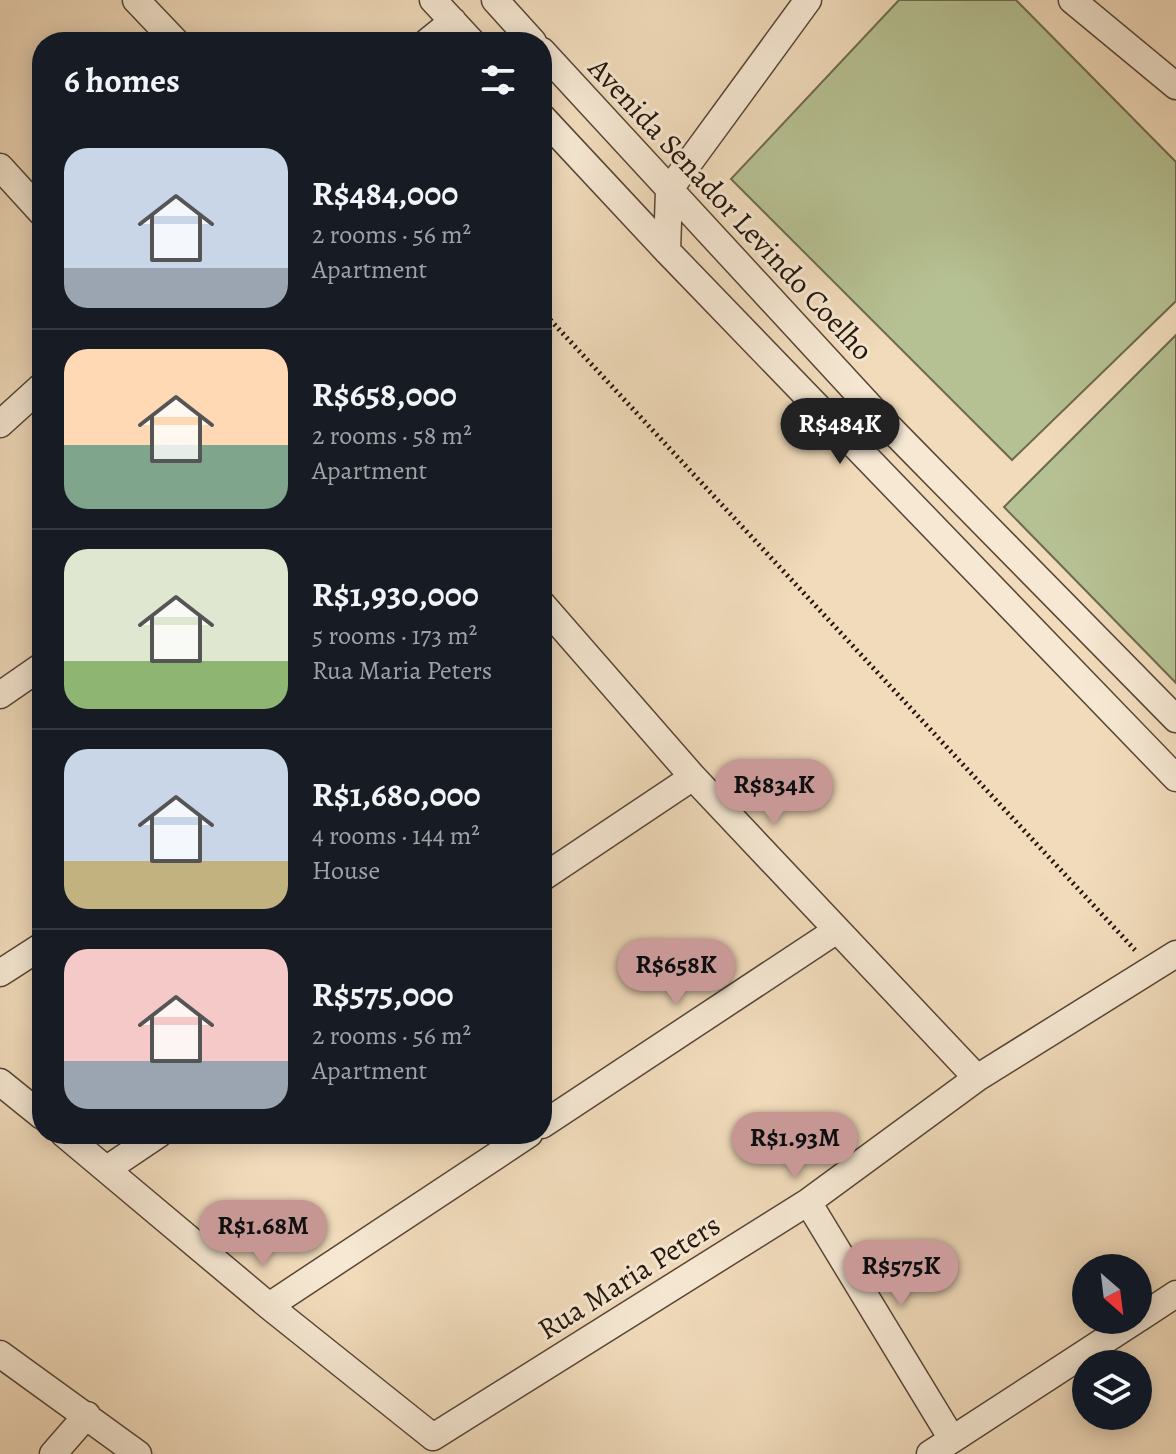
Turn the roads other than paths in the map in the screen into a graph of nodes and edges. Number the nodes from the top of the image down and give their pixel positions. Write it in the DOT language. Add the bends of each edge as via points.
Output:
graph roads {
  1 [pos="136,0"];
  2 [pos="433,0"];
  3 [pos="495,0"];
  4 [pos="808,0"];
  5 [pos="1072,0"];
  6 [pos="1109,0"];
  7 [pos="453,21"];
  8 [pos="1101,26"];
  9 [pos="166,32"];
  10 [pos="439,32"];
  11 [pos="463,32"];
  12 [pos="524,32"];
  13 [pos="552,62"];
  14 [pos="1176,86"];
  15 [pos="552,128"];
  16 [pos="0,167"];
  17 [pos="669,190"];
  18 [pos="32,202"];
  19 [pos="667,251"];
  20 [pos="32,395"];
  21 [pos="0,424"];
  22 [pos="552,623"];
  23 [pos="32,673"];
  24 [pos="0,695"];
  25 [pos="1176,719"];
  26 [pos="1172,764"];
  27 [pos="693,777"];
  28 [pos="552,871"];
  29 [pos="837,930"];
  30 [pos="32,952"];
  31 [pos="1176,954"];
  32 [pos="0,973"];
  33 [pos="977,1078"];
  34 [pos="0,1082"];
  35 [pos="32,1108"];
  36 [pos="552,1118"];
  37 [pos="76,1144"];
  38 [pos="144,1144"];
  39 [pos="514,1144"];
  40 [pos="107,1169"];
  41 [pos="808,1202"];
  42 [pos="1176,1294"];
  43 [pos="269,1306"];
  44 [pos="1152,1309"];
  45 [pos="1114,1334"];
  46 [pos="0,1354"];
  47 [pos="87,1415"];
  48 [pos="432,1446"];
  49 [pos="941,1447"];
  50 [pos="53,1454"];
  51 [pos="138,1454"];
  1 -- 9 [label="street"];
  2 -- 7 [label="street"];
  3 -- 12 [label="street"];
  4 -- 17 [label="street"];
  5 -- 8 [label="street"];
  6 -- 8 [label="street"];
  7 -- 10 [label="street"];
  7 -- 11 [label="street"];
  8 -- 14 [label="street"];
  13 -- 17 [label="street, Avenida Senador Levindo Coelho"];
  15 -- 19 [label="street"];
  16 -- 18 [label="street"];
  17 -- 19 [label="street"];
  17 -- 25 [label="street, Avenida Senador Levindo Coelho" via="888,426"];
  19 -- 26 [label="street"];
  20 -- 21 [label="street"];
  22 -- 27 [label="street"];
  23 -- 24 [label="street"];
  27 -- 28 [label="street"];
  27 -- 29 [label="street"];
  29 -- 33 [label="street"];
  29 -- 36 [label="street"];
  30 -- 32 [label="street"];
  31 -- 33 [label="street, Rua Maria Peters"];
  33 -- 41 [label="street, Rua Maria Peters"];
  34 -- 35 [label="street"];
  37 -- 40 [label="street"];
  38 -- 40 [label="street"];
  39 -- 43 [label="street"];
  40 -- 43 [label="street"];
  41 -- 48 [label="street, Rua Maria Peters"];
  41 -- 49 [label="street"];
  42 -- 44 [label="street"];
  43 -- 48 [label="street"];
  45 -- 49 [label="street"];
  46 -- 47 [label="street"];
  47 -- 50 [label="street"];
  47 -- 51 [label="street"];
}
